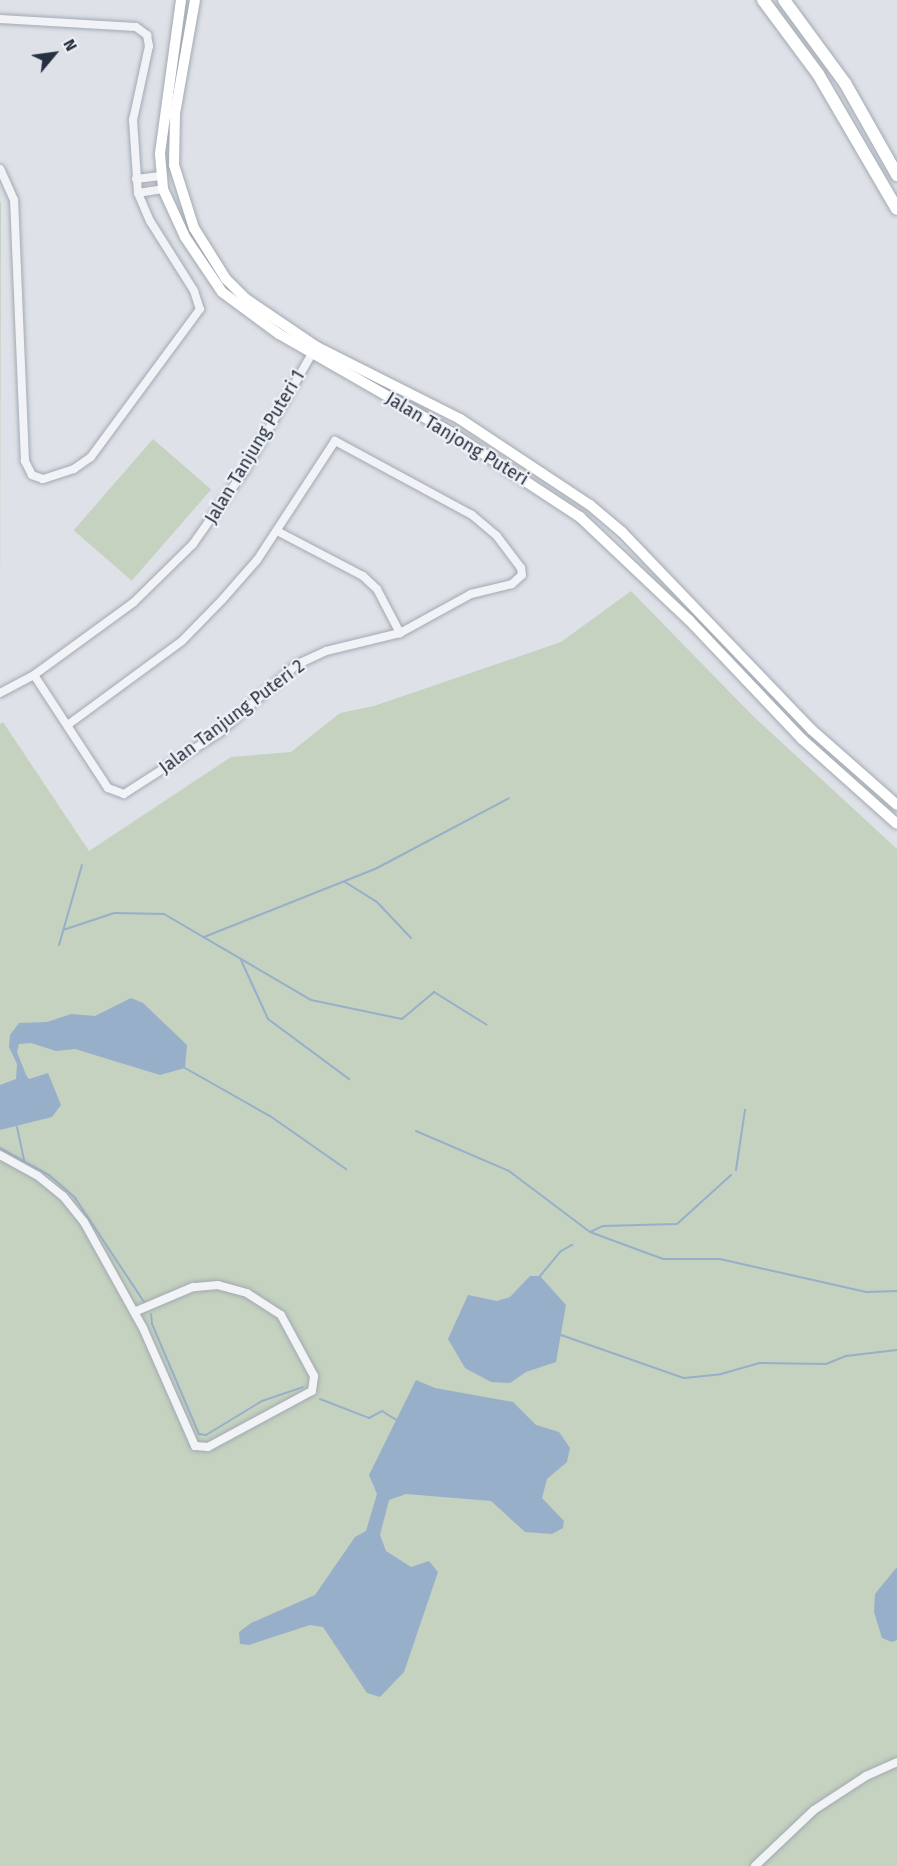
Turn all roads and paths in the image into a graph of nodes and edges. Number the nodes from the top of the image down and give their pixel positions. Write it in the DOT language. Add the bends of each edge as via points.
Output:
graph roads {
  1 [pos="181,0"];
  2 [pos="195,0"];
  3 [pos="763,0"];
  4 [pos="784,0"];
  5 [pos="0,19"];
  6 [pos="186,52"];
  7 [pos="170,59"];
  8 [pos="0,169"];
  9 [pos="897,175"];
  10 [pos="161,176"];
  11 [pos="136,180"];
  12 [pos="163,189"];
  13 [pos="138,193"];
  14 [pos="897,209"];
  15 [pos="209,256"];
  16 [pos="207,274"];
  17 [pos="314,350"];
  18 [pos="277,531"];
  19 [pos="400,633"];
  20 [pos="34,675"];
  21 [pos="0,693"];
  22 [pos="69,724"];
  23 [pos="897,806"];
  24 [pos="897,824"];
  25 [pos="0,1155"];
  26 [pos="134,1312"];
  27 [pos="897,1762"];
  28 [pos="754,1866"];
  1 -- 7 [label="street, Jalan Tanjong Puteri"];
  2 -- 6 [label="street, Jalan Tanjong Puteri"];
  3 -- 14 [label="main road" via="818,74"];
  4 -- 9 [label="main road" via="845,83"];
  5 -- 11 [label="street" via="136,27 147,35 149,46 133,120"];
  6 -- 7 [label="street" via="177,51"];
  6 -- 15 [label="street, Jalan Tanjong Puteri" via="175,114 174,165 178,188"];
  7 -- 10 [label="street, Jalan Tanjong Puteri"];
  8 -- 13 [label="street" via="14,200 25,461 33,475 43,479 74,469 91,457 200,309 194,291 150,221"];
  10 -- 11 [label="street"];
  10 -- 12 [label="street, Jalan Tanjong Puteri"];
  11 -- 13 [label="street"];
  12 -- 13 [label="street"];
  12 -- 16 [label="street, Jalan Tanjong Puteri"];
  15 -- 16 [label="street" via="212,268"];
  15 -- 17 [label="street, Jalan Tanjong Puteri" via="246,299"];
  16 -- 17 [label="street, Jalan Tanjong Puteri" via="243,310"];
  17 -- 20 [label="street, Jalan Tanjung Puteri 1" via="211,523 134,602"];
  17 -- 23 [label="street, Jalan Tanjong Puteri" via="460,419 590,505 622,532 812,730"];
  17 -- 24 [label="street, Jalan Tanjong Puteri" via="452,433 580,517 689,620 802,739"];
  18 -- 19 [label="street" via="363,576 377,589"];
  18 -- 19 [label="street, Jalan Tanjung Puteri 2" via="329,445 339,441 472,515 517,562 522,575 518,579 471,594"];
  18 -- 22 [label="street" via="257,560 182,641"];
  19 -- 22 [label="street, Jalan Tanjung Puteri 2" via="326,651 296,665 219,733 124,794 108,788"];
  20 -- 21 [label="street, Jalan Tanjung Puteri 1"];
  20 -- 22 [label="street, Jalan Tanjung Puteri 2"];
  25 -- 26 [label="street" via="38,1176 63,1196 84,1222"];
  26 -- 26 [label="street" via="171,1388 189,1441 195,1446 208,1447 312,1391 314,1376 281,1315 247,1293 218,1285 193,1287"];
  27 -- 28 [label="street" via="866,1776 814,1810"];
}
